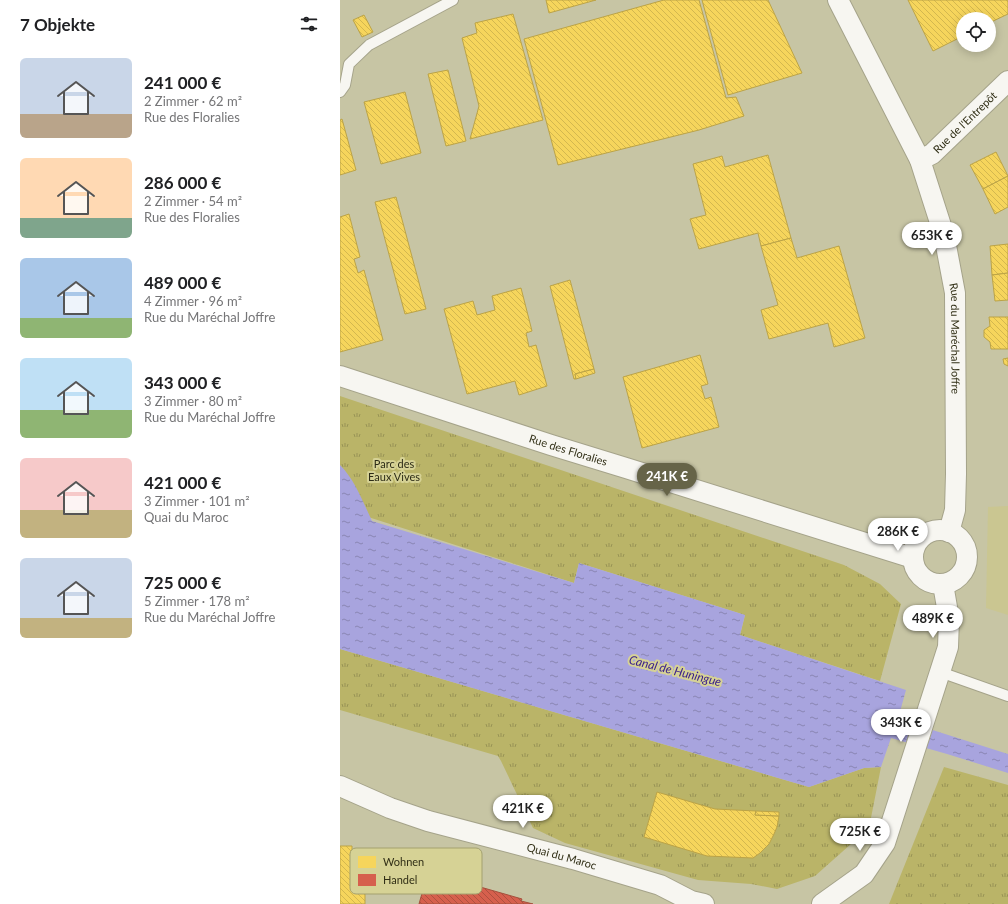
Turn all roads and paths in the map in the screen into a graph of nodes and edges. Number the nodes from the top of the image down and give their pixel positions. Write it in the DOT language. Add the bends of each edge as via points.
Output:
graph roads {
  1 [pos="453,0"];
  2 [pos="838,0"];
  3 [pos="1008,81"];
  4 [pos="340,92"];
  5 [pos="920,160"];
  6 [pos="340,376"];
  7 [pos="949,532"];
  8 [pos="913,558"];
  9 [pos="943,584"];
  10 [pos="940,672"];
  11 [pos="1008,696"];
  12 [pos="340,786"];
  13 [pos="696,903"];
  14 [pos="822,904"];
  1 -- 4 [label="lane" via="369,45 349,64 345,85"];
  2 -- 5 [label="street, Rue du Maréchal Joffre"];
  3 -- 5 [label="street, Rue de l'Entrepôt" via="932,154"];
  5 -- 7 [label="street, Rue du Maréchal Joffre" via="944,235 955,293 956,474 955,510"];
  6 -- 8 [label="street, Rue des Floralies"];
  7 -- 8 [label="street" via="936,530 924,535 916,545"];
  7 -- 9 [label="street" via="962,540 967,554 965,569 955,580"];
  8 -- 9 [label="street" via="917,572 927,582"];
  9 -- 10 [label="street" via="949,619 948,648"];
  10 -- 11 [label="lane"];
  10 -- 14 [label="street" via="885,843 864,874"];
  12 -- 13 [label="street, Quai du Maroc" via="428,821 660,885"];
}
